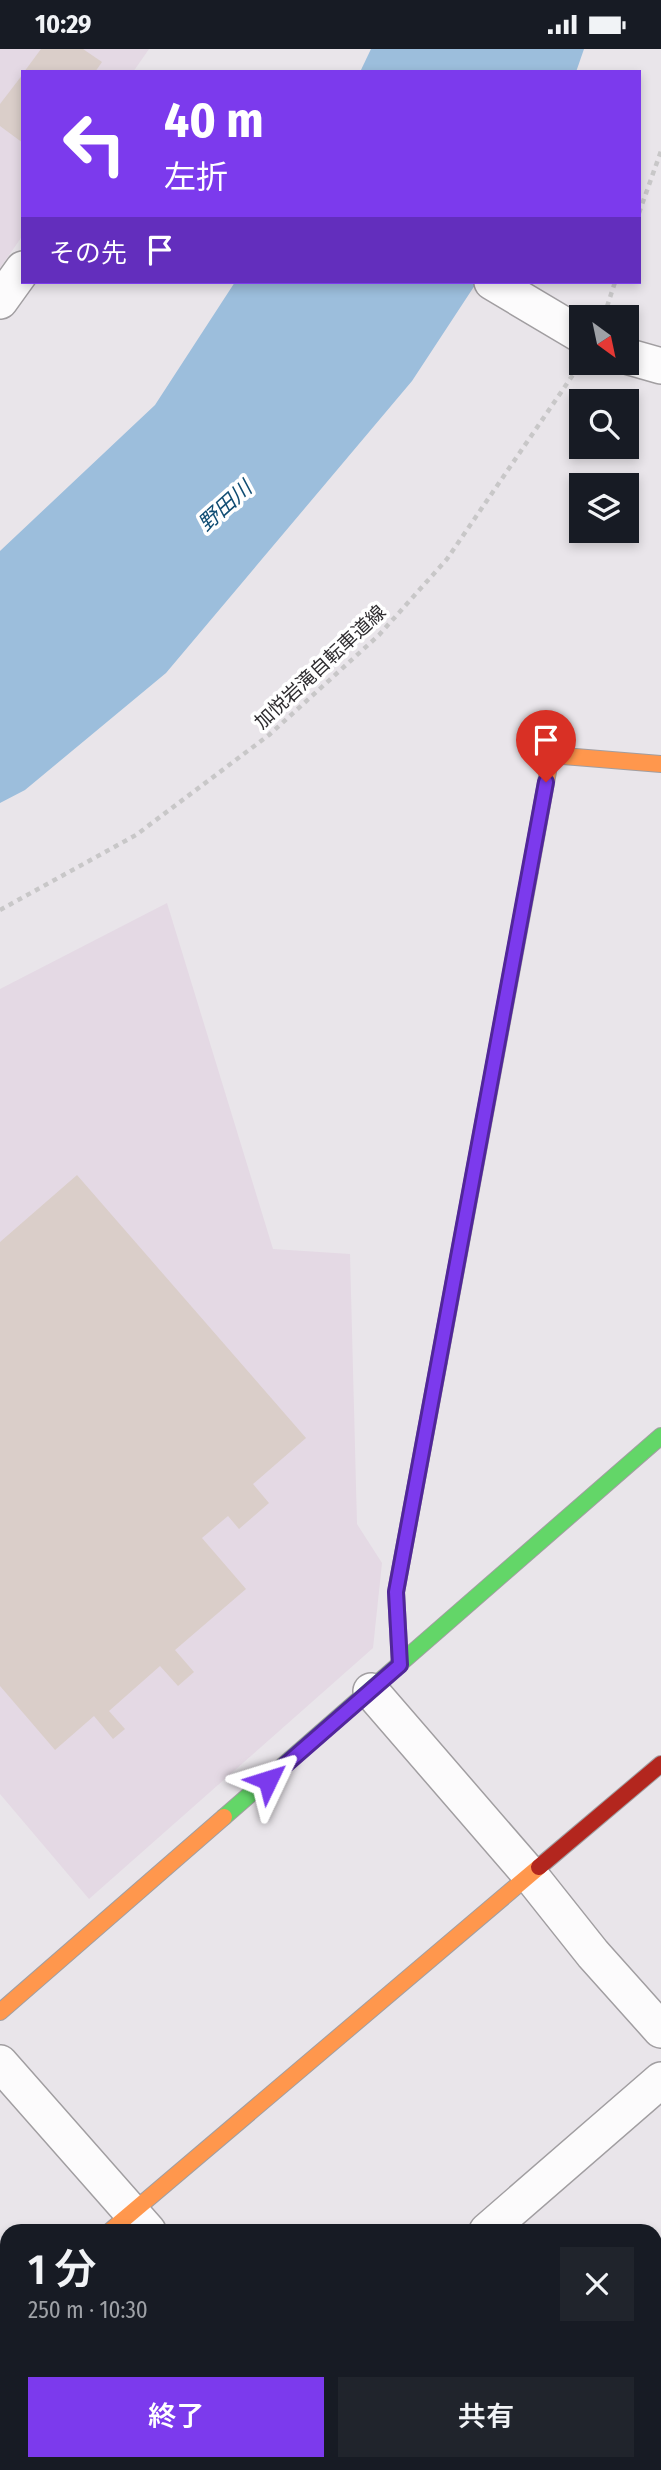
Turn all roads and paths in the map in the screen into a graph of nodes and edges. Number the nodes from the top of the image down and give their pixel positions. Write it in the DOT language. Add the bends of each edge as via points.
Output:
graph roads {
  1 [pos="661,151"];
  2 [pos="641,207"];
  3 [pos="21,272"];
  4 [pos="495,284"];
  5 [pos="614,284"];
  6 [pos="0,302"];
  7 [pos="608,305"];
  8 [pos="569,328"];
  9 [pos="639,360"];
  10 [pos="661,366"];
  11 [pos="573,375"];
  12 [pos="661,764"];
  13 [pos="0,910"];
  14 [pos="661,1436"];
  15 [pos="400,1665"];
  16 [pos="370,1691"];
  17 [pos="661,1764"];
  18 [pos="531,1876"];
  19 [pos="0,2012"];
  20 [pos="661,2030"];
  21 [pos="0,2063"];
  22 [pos="661,2080"];
  23 [pos="128,2224"];
  24 [pos="130,2224"];
  25 [pos="495,2224"];
  1 -- 2 [label="path"];
  3 -- 6 [label="street"];
  4 -- 8 [label="street"];
  5 -- 7 [label="path"];
  9 -- 10 [label="street"];
  11 -- 13 [label="path, 加悦岩滝自転車道線" via="447,559 379,635 269,735 136,835"];
  12 -- 15 [label="street" via="551,755 396,1592"];
  14 -- 15 [label="street"];
  15 -- 16 [label="street"];
  16 -- 18 [label="street"];
  16 -- 19 [label="street"];
  17 -- 18 [label="street"];
  18 -- 20 [label="street"];
  18 -- 24 [label="street"];
  21 -- 23 [label="street"];
  22 -- 25 [label="street"];
}
